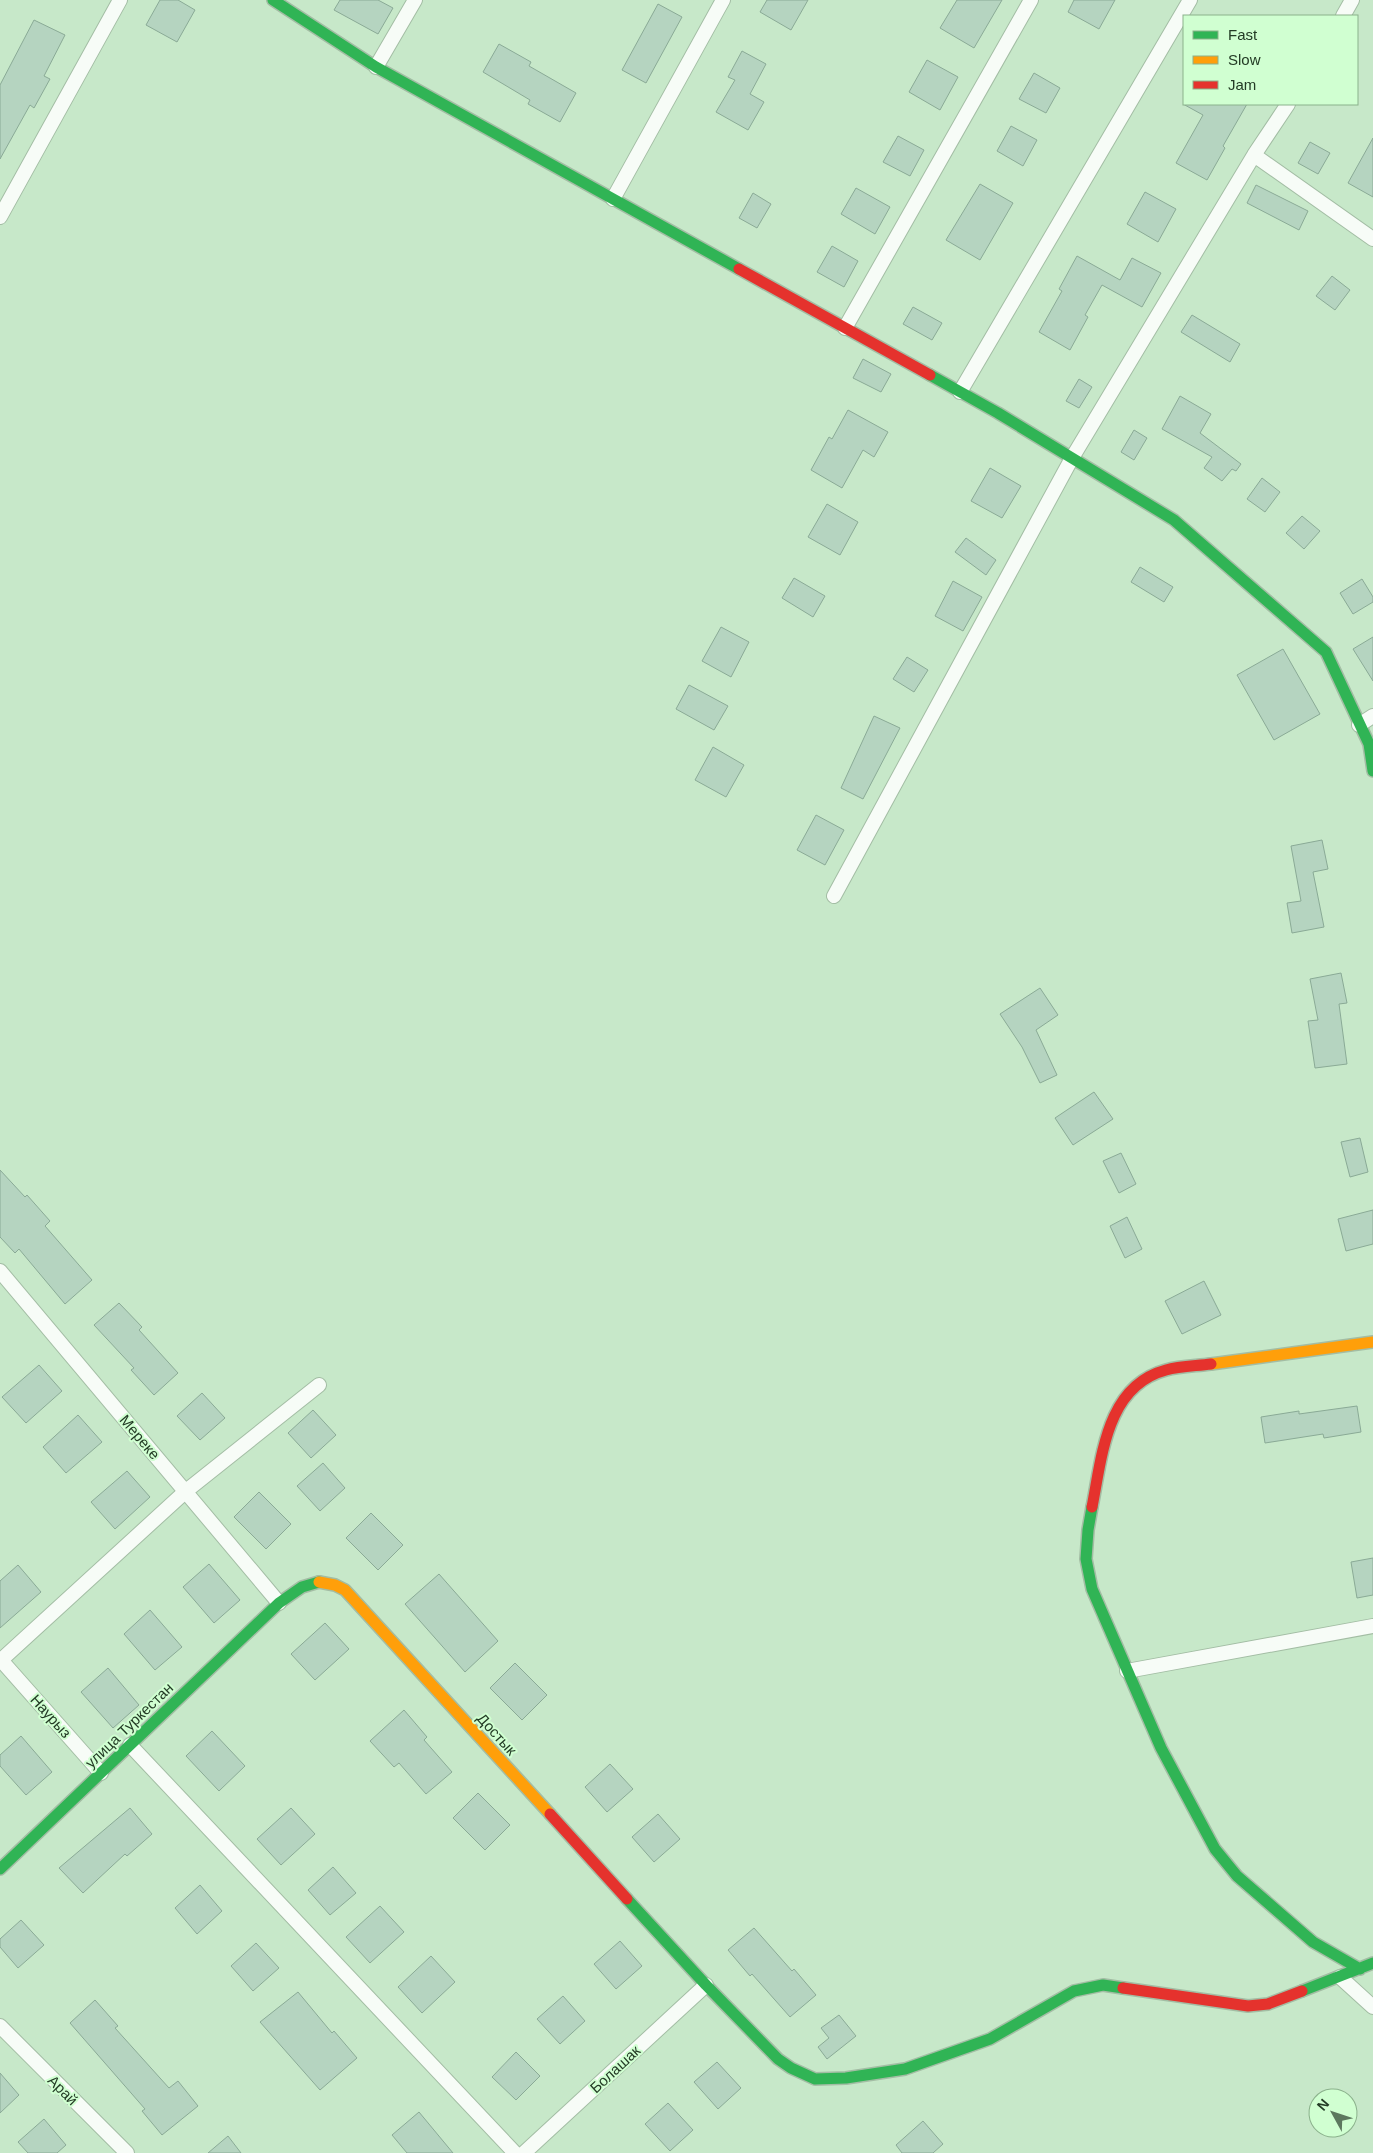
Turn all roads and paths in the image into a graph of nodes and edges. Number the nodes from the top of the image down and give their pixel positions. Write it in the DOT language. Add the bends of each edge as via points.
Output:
graph roads {
  1 [pos="120,0"];
  2 [pos="273,0"];
  3 [pos="415,0"];
  4 [pos="722,0"];
  5 [pos="1031,0"];
  6 [pos="1190,0"];
  7 [pos="1352,0"];
  8 [pos="1344,15"];
  9 [pos="376,67"];
  10 [pos="1287,105"];
  11 [pos="1254,155"];
  12 [pos="613,198"];
  13 [pos="0,217"];
  14 [pos="1373,239"];
  15 [pos="845,328"];
  16 [pos="960,392"];
  17 [pos="1072,458"];
  18 [pos="1373,716"];
  19 [pos="1359,725"];
  20 [pos="1373,771"];
  21 [pos="834,896"];
  22 [pos="0,1271"];
  23 [pos="1373,1342"];
  24 [pos="319,1385"];
  25 [pos="186,1491"];
  26 [pos="279,1603"];
  27 [pos="1373,1626"];
  28 [pos="0,1660"];
  29 [pos="1127,1671"];
  30 [pos="130,1745"];
  31 [pos="101,1772"];
  32 [pos="0,1869"];
  33 [pos="1373,1963"];
  34 [pos="1360,1969"];
  35 [pos="1340,1977"];
  36 [pos="706,1985"];
  37 [pos="1373,2007"];
  38 [pos="0,2026"];
  39 [pos="127,2153"];
  40 [pos="515,2153"];
  41 [pos="524,2153"];
  1 -- 13 [label="street"];
  2 -- 9 [label="street"];
  3 -- 9 [label="street"];
  4 -- 12 [label="street"];
  5 -- 15 [label="street"];
  6 -- 16 [label="street"];
  7 -- 8 [label="street"];
  9 -- 12 [label="street"];
  10 -- 11 [label="street"];
  11 -- 14 [label="street"];
  11 -- 17 [label="street"];
  12 -- 15 [label="street"];
  15 -- 16 [label="street"];
  16 -- 17 [label="street"];
  17 -- 19 [label="street" via="1174,520 1326,652"];
  17 -- 21 [label="street"];
  18 -- 19 [label="street"];
  19 -- 20 [label="street" via="1368,744"];
  22 -- 25 [label="street, Мереке"];
  23 -- 29 [label="street" via="1165,1370 1140,1381 1118,1406 1107,1431 1088,1530 1086,1558 1092,1589"];
  24 -- 25 [label="street"];
  25 -- 26 [label="street, Мереке"];
  25 -- 28 [label="street"];
  26 -- 30 [label="street, улица Туркестан"];
  26 -- 36 [label="street, Достык" via="312,1583 334,1583 345,1590"];
  27 -- 29 [label="street"];
  28 -- 31 [label="street, Наурыз"];
  29 -- 34 [label="street" via="1161,1748 1215,1849 1237,1876 1313,1942"];
  30 -- 31 [label="street, улица Туркестан"];
  30 -- 40 [label="street"];
  31 -- 32 [label="street, улица Туркестан"];
  33 -- 34 [label="street, Достык"];
  34 -- 35 [label="street, Достык"];
  35 -- 36 [label="street, Достык" via="1268,2004 1248,2006 1103,1985 1088,1987 1074,1991 990,2039 905,2069 827,2080 814,2079 778,2059"];
  35 -- 37 [label="street"];
  36 -- 41 [label="street, Болашак"];
  38 -- 39 [label="street, Арай"];
}
